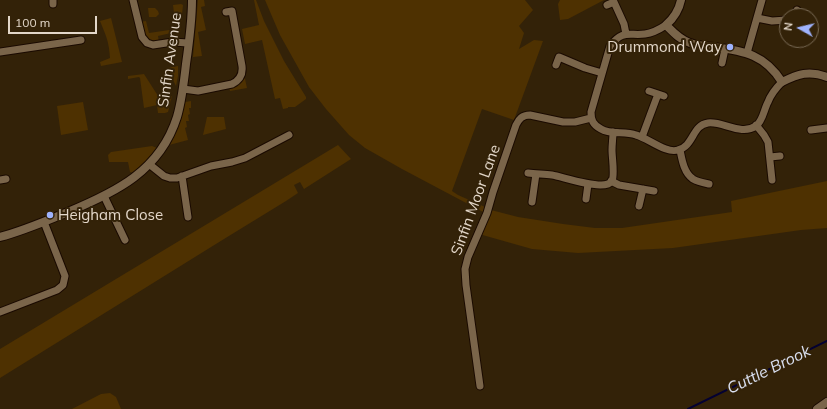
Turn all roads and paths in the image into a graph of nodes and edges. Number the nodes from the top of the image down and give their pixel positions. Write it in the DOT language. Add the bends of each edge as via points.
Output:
graph roads {
  1 [pos="133,0"];
  2 [pos="192,0"];
  3 [pos="681,0"];
  4 [pos="762,0"];
  5 [pos="613,2"];
  6 [pos="226,12"];
  7 [pos="757,18"];
  8 [pos="779,21"];
  9 [pos="666,25"];
  10 [pos="626,34"];
  11 [pos="81,40"];
  12 [pos="188,44"];
  13 [pos="725,49"];
  14 [pos="0,52"];
  15 [pos="747,53"];
  16 [pos="722,64"];
  17 [pos="556,65"];
  18 [pos="602,73"];
  19 [pos="827,77"];
  20 [pos="782,82"];
  21 [pos="183,89"];
  22 [pos="649,91"];
  23 [pos="591,118"];
  24 [pos="756,125"];
  25 [pos="827,129"];
  26 [pos="811,130"];
  27 [pos="613,132"];
  28 [pos="289,134"];
  29 [pos="642,137"];
  30 [pos="680,150"];
  31 [pos="780,156"];
  32 [pos="770,157"];
  33 [pos="149,164"];
  34 [pos="528,173"];
  35 [pos="536,174"];
  36 [pos="182,176"];
  37 [pos="772,180"];
  38 [pos="611,181"];
  39 [pos="699,181"];
  40 [pos="588,184"];
  41 [pos="709,184"];
  42 [pos="643,189"];
  43 [pos="696,189"];
  44 [pos="654,192"];
  45 [pos="104,196"];
  46 [pos="586,198"];
  47 [pos="532,202"];
  48 [pos="639,206"];
  49 [pos="188,217"];
  50 [pos="44,222"];
  51 [pos="0,237"];
  52 [pos="125,240"];
  53 [pos="0,312"];
  54 [pos="480,386"];
  55 [pos="827,402"];
  56 [pos="818,409"];
  1 -- 12 [label="street" via="142,36 147,43"];
  2 -- 12 [label="street, Sinfin Avenue"];
  3 -- 9 [label="street" via="674,17"];
  4 -- 7 [label="street"];
  5 -- 10 [label="street"];
  6 -- 21 [label="street" via="232,11 242,66 241,76 232,84 198,91"];
  7 -- 8 [label="street"];
  7 -- 15 [label="street"];
  9 -- 10 [label="street" via="650,33"];
  9 -- 13 [label="street" via="690,43"];
  10 -- 18 [label="street" via="617,38 610,46"];
  11 -- 14 [label="street"];
  12 -- 21 [label="street, Sinfin Avenue"];
  13 -- 15 [label="street"];
  13 -- 16 [label="street"];
  15 -- 20 [label="street" via="769,65"];
  17 -- 18 [label="street" via="561,54 585,68"];
  18 -- 23 [label="street"];
  19 -- 20 [label="street" via="808,73"];
  20 -- 24 [label="street" via="767,102"];
  21 -- 33 [label="street, Sinfin Avenue" via="173,127"];
  22 -- 29 [label="street" via="661,95"];
  23 -- 27 [label="street" via="600,129"];
  23 -- 54 [label="street, Sinfin Moor Lane" via="563,122 528,115 519,119 465,269"];
  24 -- 30 [label="street" via="742,129 714,123 704,124 697,129 689,144"];
  24 -- 32 [label="street" via="768,142"];
  25 -- 26 [label="street"];
  27 -- 29 [label="street" via="629,132"];
  27 -- 38 [label="street"];
  28 -- 36 [label="street" via="248,157"];
  29 -- 30 [label="street" via="664,148"];
  30 -- 39 [label="street" via="688,174"];
  31 -- 32 [label="street"];
  32 -- 37 [label="street"];
  33 -- 36 [label="street" via="166,177"];
  33 -- 45 [label="street, Sinfin Avenue" via="134,178"];
  34 -- 35 [label="street"];
  35 -- 40 [label="street" via="558,176"];
  35 -- 47 [label="street"];
  36 -- 49 [label="street"];
  38 -- 40 [label="street" via="604,185"];
  38 -- 42 [label="street"];
  39 -- 41 [label="street"];
  39 -- 43 [label="street"];
  40 -- 46 [label="street"];
  42 -- 44 [label="street"];
  42 -- 48 [label="street"];
  45 -- 50 [label="street, Sinfin Avenue"];
  45 -- 52 [label="street"];
  50 -- 51 [label="street, Sinfin Avenue"];
  50 -- 53 [label="street" via="65,276 62,285 57,290"];
  55 -- 56 [label="street"];
}
